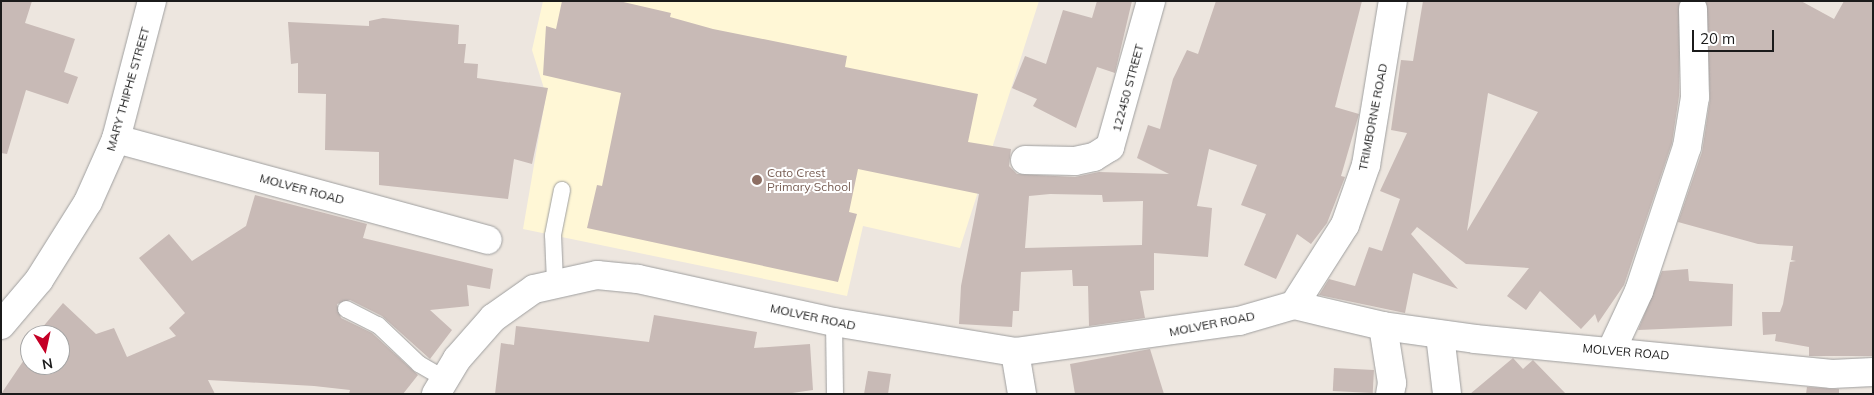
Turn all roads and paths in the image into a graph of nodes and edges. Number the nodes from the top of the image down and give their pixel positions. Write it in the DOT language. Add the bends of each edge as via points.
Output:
graph roads {
  1 [pos="152,1"];
  2 [pos="1151,1"];
  3 [pos="1393,1"];
  4 [pos="1693,9"];
  5 [pos="116,138"];
  6 [pos="1025,160"];
  7 [pos="562,190"];
  8 [pos="487,240"];
  9 [pos="555,282"];
  10 [pos="1294,305"];
  11 [pos="346,309"];
  12 [pos="834,322"];
  13 [pos="1,325"];
  14 [pos="1383,326"];
  15 [pos="1440,334"];
  16 [pos="1612,349"];
  17 [pos="1014,352"];
  18 [pos="1873,372"];
  19 [pos="440,386"];
  20 [pos="835,394"];
  21 [pos="1022,394"];
  22 [pos="1390,394"];
  23 [pos="1447,394"];
  1 -- 5 [label="street, MARY THIPHE STREET"];
  2 -- 6 [label="street, 122450 STREET" via="1110,148 1094,157 1075,161"];
  3 -- 10 [label="street, TRIMBORNE ROAD" via="1366,165 1345,225"];
  4 -- 16 [label="street" via="1695,98 1687,147 1640,291"];
  5 -- 8 [label="street, MOLVER ROAD"];
  5 -- 13 [label="street, MARY THIPHE STREET" via="65,243"];
  7 -- 9 [label="lane" via="553,235"];
  9 -- 12 [label="street, MOLVER ROAD" via="597,275 638,279"];
  9 -- 19 [label="street, MOLVER ROAD" via="534,290 494,318"];
  10 -- 14 [label="street, MOLVER ROAD"];
  10 -- 17 [label="street, MOLVER ROAD" via="1239,321"];
  11 -- 19 [label="lane" via="378,325"];
  12 -- 17 [label="street, MOLVER ROAD"];
  12 -- 20 [label="lane"];
  14 -- 15 [label="street, MOLVER ROAD"];
  14 -- 22 [label="street" via="1392,384"];
  15 -- 16 [label="street, MOLVER ROAD"];
  15 -- 23 [label="street"];
  16 -- 18 [label="street, MOLVER ROAD" via="1832,374"];
  17 -- 21 [label="street"];
}
